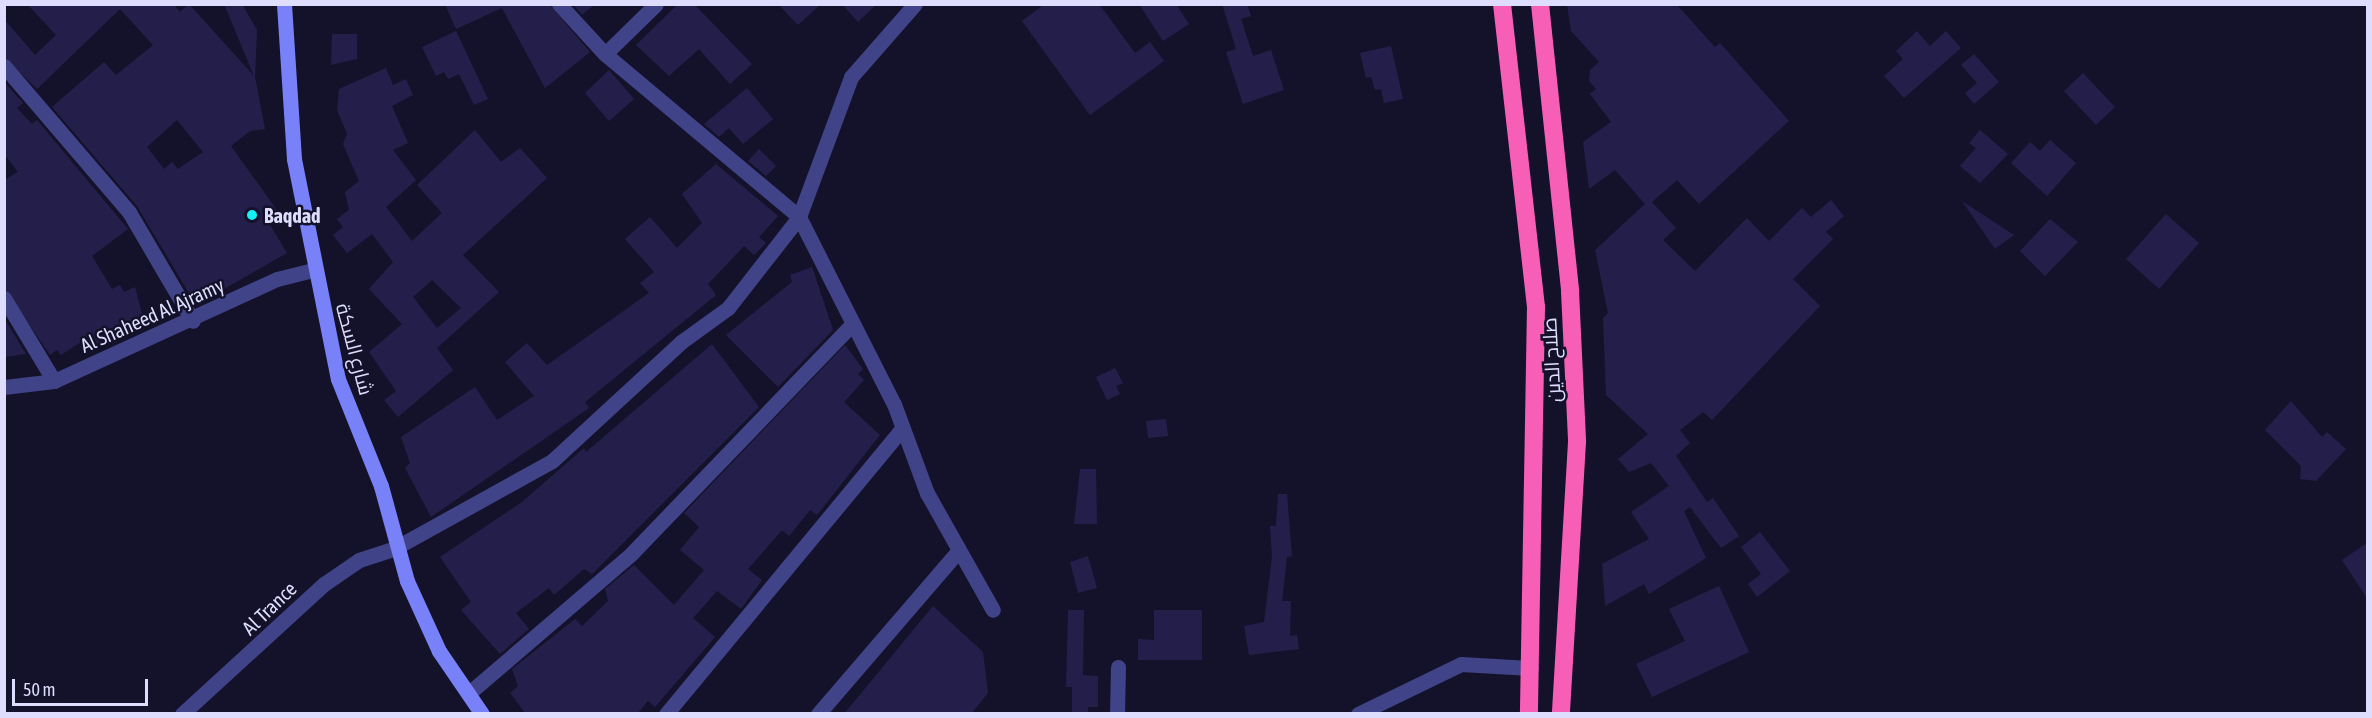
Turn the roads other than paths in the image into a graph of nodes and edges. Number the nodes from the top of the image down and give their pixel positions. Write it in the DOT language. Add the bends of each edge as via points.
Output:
graph roads {
  1 [pos="284,4"];
  2 [pos="559,4"];
  3 [pos="656,4"];
  4 [pos="915,4"];
  5 [pos="1502,4"];
  6 [pos="1540,4"];
  7 [pos="605,54"];
  8 [pos="4,66"];
  9 [pos="799,217"];
  10 [pos="313,270"];
  11 [pos="4,298"];
  12 [pos="193,321"];
  13 [pos="852,324"];
  14 [pos="54,381"];
  15 [pos="4,387"];
  16 [pos="903,428"];
  17 [pos="394,548"];
  18 [pos="959,550"];
  19 [pos="993,610"];
  20 [pos="1118,667"];
  21 [pos="1531,668"];
  22 [pos="468,693"];
  23 [pos="182,714"];
  24 [pos="482,714"];
  25 [pos="666,714"];
  26 [pos="818,714"];
  27 [pos="1117,714"];
  28 [pos="1358,714"];
  29 [pos="1529,714"];
  30 [pos="1561,714"];
  1 -- 10 [label="street, شارع السكة" via="294,159"];
  2 -- 7 [label="street"];
  3 -- 7 [label="street"];
  4 -- 9 [label="street, Al Trance" via="851,77"];
  5 -- 21 [label="highway, صلاح الدين" via="1536,307"];
  6 -- 30 [label="highway, صلاح الدين" via="1570,291 1577,442"];
  7 -- 9 [label="street"];
  8 -- 12 [label="street" via="129,212"];
  9 -- 13 [label="street"];
  9 -- 17 [label="street, Al Trance" via="728,308 681,342 552,461"];
  10 -- 12 [label="street, Al Shaheed Al Ajramy" via="277,279"];
  10 -- 17 [label="street, شارع السكة" via="338,379 381,486"];
  11 -- 14 [label="street"];
  12 -- 14 [label="street, Al Shaheed Al Ajramy"];
  13 -- 16 [label="street"];
  13 -- 22 [label="street" via="631,555"];
  14 -- 15 [label="street, Al Shaheed Al Ajramy"];
  16 -- 18 [label="street" via="927,493"];
  16 -- 25 [label="street"];
  17 -- 22 [label="street, شارع السكة" via="439,651"];
  17 -- 23 [label="street, Al Trance" via="359,560 324,584"];
  18 -- 19 [label="street"];
  18 -- 26 [label="street"];
  20 -- 27 [label="street"];
  21 -- 28 [label="street" via="1461,664"];
  21 -- 29 [label="highway, صلاح الدين"];
  22 -- 24 [label="street, شارع السكة"];
}
